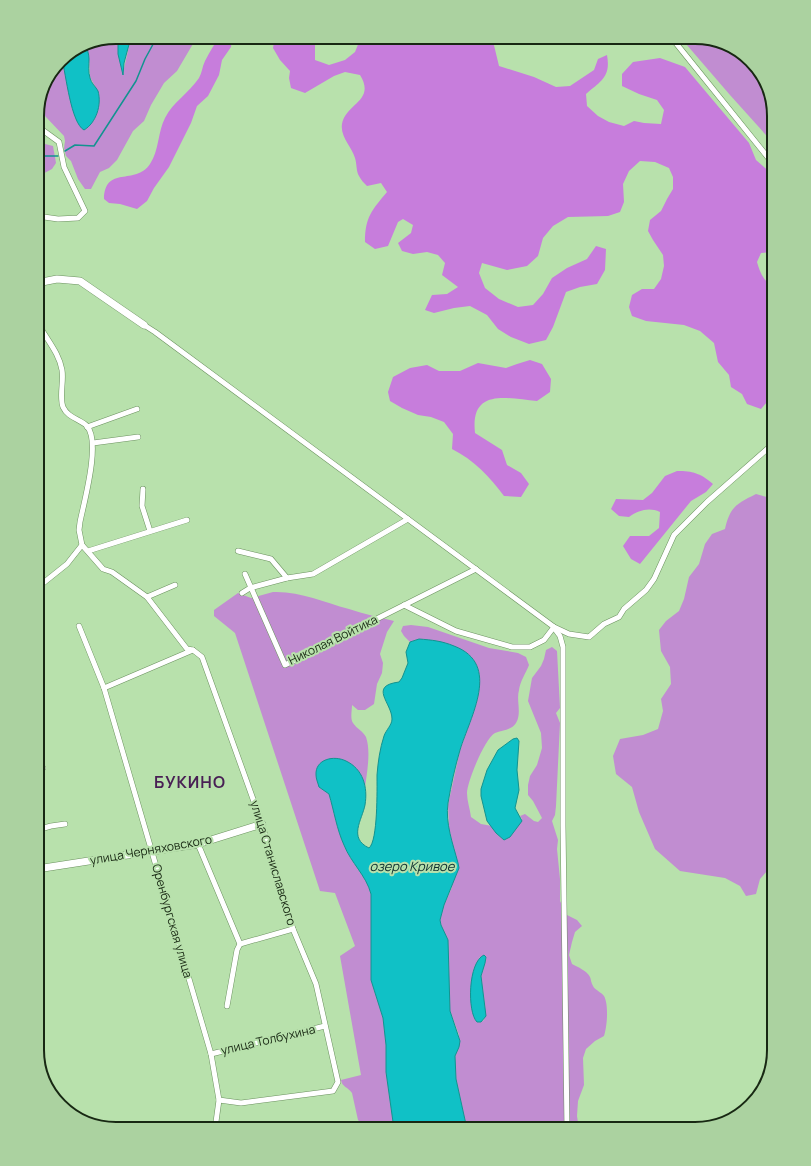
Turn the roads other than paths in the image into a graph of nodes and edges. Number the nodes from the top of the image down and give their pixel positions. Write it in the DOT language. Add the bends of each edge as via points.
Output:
graph roads {
  1 [pos="677,44"];
  2 [pos="44,131"];
  3 [pos="767,156"];
  4 [pos="44,217"];
  5 [pos="44,282"];
  6 [pos="144,325"];
  7 [pos="44,335"];
  8 [pos="137,409"];
  9 [pos="87,427"];
  10 [pos="138,437"];
  11 [pos="93,443"];
  12 [pos="767,449"];
  13 [pos="143,489"];
  14 [pos="408,519"];
  15 [pos="187,520"];
  16 [pos="150,531"];
  17 [pos="82,545"];
  18 [pos="88,551"];
  19 [pos="238,551"];
  20 [pos="476,569"];
  21 [pos="245,574"];
  22 [pos="287,578"];
  23 [pos="44,582"];
  24 [pos="175,584"];
  25 [pos="251,587"];
  26 [pos="242,593"];
  27 [pos="147,597"];
  28 [pos="404,605"];
  29 [pos="79,626"];
  30 [pos="554,627"];
  31 [pos="193,650"];
  32 [pos="104,688"];
  33 [pos="65,824"];
  34 [pos="262,824"];
  35 [pos="44,828"];
  36 [pos="198,844"];
  37 [pos="152,852"];
  38 [pos="44,869"];
  39 [pos="293,929"];
  40 [pos="240,944"];
  41 [pos="227,1006"];
  42 [pos="325,1026"];
  43 [pos="211,1054"];
  44 [pos="220,1100"];
  45 [pos="216,1122"];
  46 [pos="567,1122"];
  1 -- 3 [label="street"];
  2 -- 4 [label="street" via="59,142 64,167 85,211 78,218"];
  5 -- 6 [label="street" via="57,279 80,281"];
  6 -- 14 [label="street"];
  7 -- 9 [label="street" via="58,357 62,372 63,407"];
  8 -- 9 [label="street"];
  9 -- 11 [label="street"];
  10 -- 11 [label="street"];
  11 -- 17 [label="street" via="79,530"];
  12 -- 30 [label="street" via="674,535 654,579 619,617 604,624 589,637 569,634"];
  13 -- 16 [label="street" via="142,506"];
  14 -- 20 [label="street"];
  14 -- 22 [label="street" via="313,574"];
  15 -- 16 [label="street"];
  16 -- 18 [label="street"];
  17 -- 18 [label="street, улица Станиславского"];
  17 -- 23 [label="street" via="67,564"];
  18 -- 27 [label="street, улица Станиславского" via="103,569 112,572"];
  19 -- 22 [label="street" via="271,559"];
  20 -- 28 [label="street"];
  20 -- 30 [label="street"];
  21 -- 25 [label="street, Николая Войтика"];
  22 -- 25 [label="street"];
  24 -- 27 [label="street"];
  25 -- 26 [label="street"];
  25 -- 28 [label="street, Николая Войтика" via="285,664"];
  27 -- 31 [label="street, улица Станиславского" via="187,649"];
  28 -- 30 [label="street" via="456,631 512,647 530,647 544,640"];
  29 -- 32 [label="street, Оренбургская улица"];
  30 -- 46 [label="street" via="560,636 563,654"];
  31 -- 32 [label="street"];
  31 -- 34 [label="street, улица Станиславского" via="202,657"];
  32 -- 37 [label="street, Оренбургская улица"];
  33 -- 35 [label="street"];
  34 -- 36 [label="street, улица Черняховского"];
  34 -- 39 [label="street, улица Станиславского"];
  36 -- 37 [label="street, улица Черняховского"];
  36 -- 40 [label="street"];
  37 -- 38 [label="street, улица Черняховского"];
  37 -- 43 [label="street, Оренбургская улица"];
  39 -- 40 [label="street"];
  39 -- 42 [label="street, улица Станиславского" via="316,984"];
  40 -- 41 [label="street"];
  42 -- 43 [label="street, улица Толбухина"];
  42 -- 44 [label="street, улица Станиславского" via="338,1082 333,1091 241,1103"];
  43 -- 44 [label="street, Оренбургская улица"];
  44 -- 45 [label="street, Оренбургская улица"];
}
